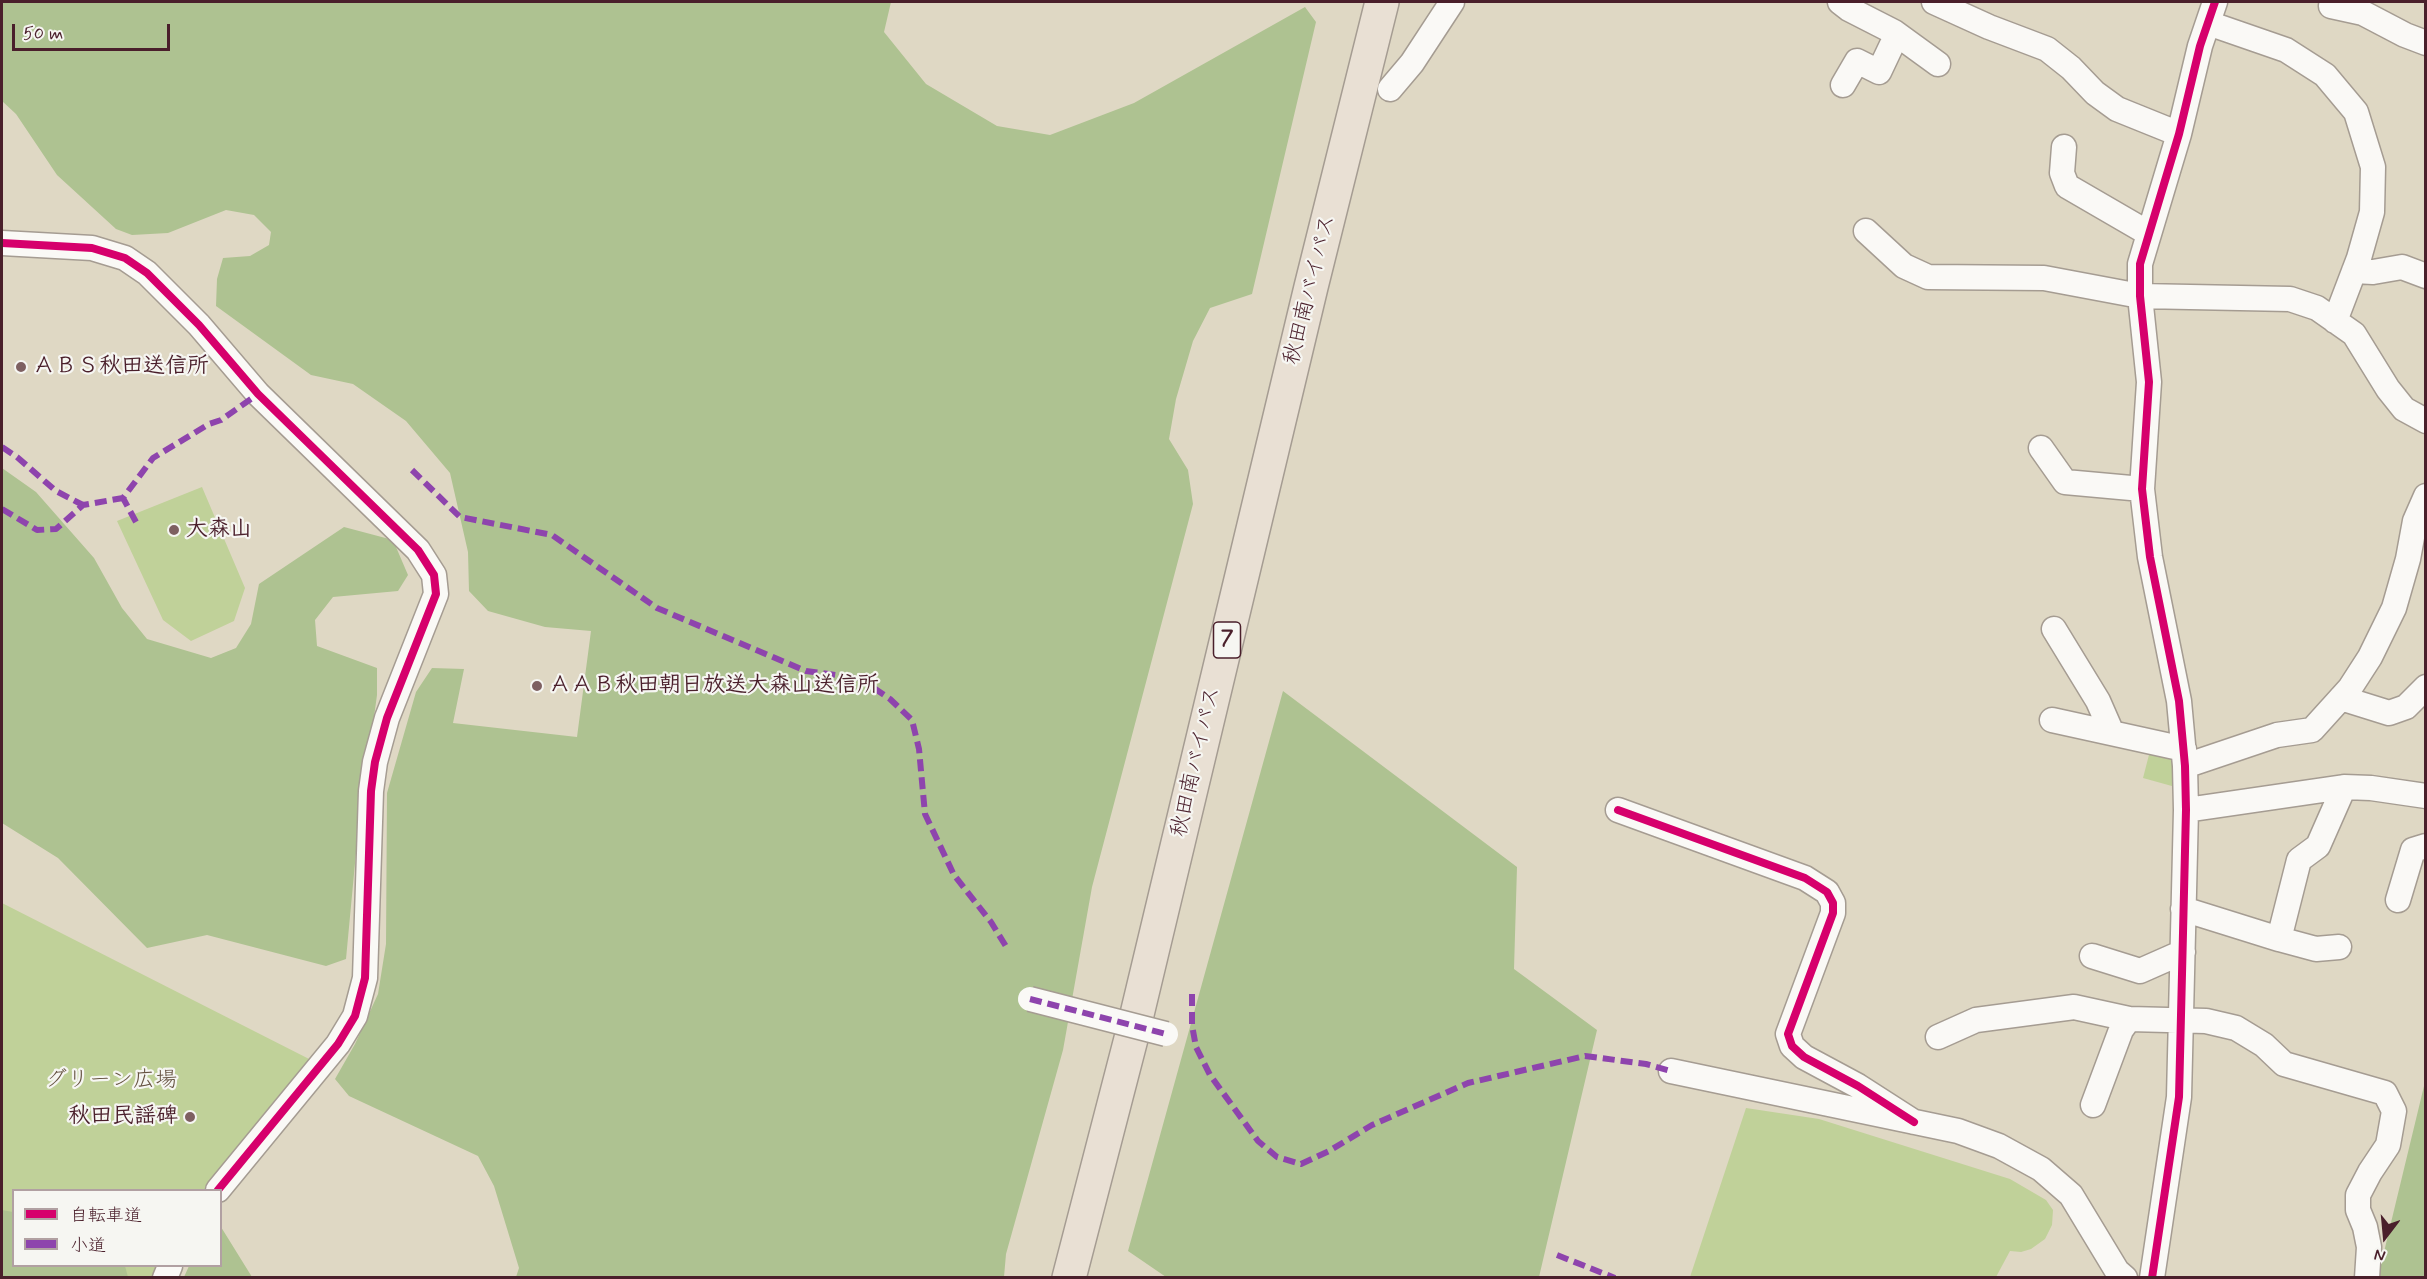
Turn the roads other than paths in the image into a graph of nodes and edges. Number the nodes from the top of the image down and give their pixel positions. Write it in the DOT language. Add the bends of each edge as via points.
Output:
graph roads {
  1 [pos="1382,2"];
  2 [pos="1452,2"];
  3 [pos="1839,2"];
  4 [pos="1934,2"];
  5 [pos="2331,6"];
  6 [pos="2211,12"];
  7 [pos="1898,34"];
  8 [pos="2426,43"];
  9 [pos="1938,64"];
  10 [pos="1843,85"];
  11 [pos="1390,88"];
  12 [pos="2179,134"];
  13 [pos="2064,147"];
  14 [pos="1866,231"];
  15 [pos="2148,233"];
  16 [pos="2,243"];
  17 [pos="2354,271"];
  18 [pos="2426,276"];
  19 [pos="2140,296"];
  20 [pos="2335,321"];
  21 [pos="2426,421"];
  22 [pos="2041,448"];
  23 [pos="2142,489"];
  24 [pos="2426,496"];
  25 [pos="2054,629"];
  26 [pos="2426,687"];
  27 [pos="2341,698"];
  28 [pos="2052,720"];
  29 [pos="2112,733"];
  30 [pos="2184,757"];
  31 [pos="2344,787"];
  32 [pos="2426,796"];
  33 [pos="1618,810"];
  34 [pos="2186,810"];
  35 [pos="2426,846"];
  36 [pos="2398,900"];
  37 [pos="2184,909"];
  38 [pos="2279,939"];
  39 [pos="2339,947"];
  40 [pos="2183,952"];
  41 [pos="2092,956"];
  42 [pos="1030,999"];
  43 [pos="2129,1019"];
  44 [pos="2181,1022"];
  45 [pos="1166,1034"];
  46 [pos="1938,1036"];
  47 [pos="1671,1071"];
  48 [pos="2093,1105"];
  49 [pos="1914,1122"];
  50 [pos="220,1189"];
  51 [pos="1069,1278"];
  52 [pos="2125,1278"];
  53 [pos="2152,1278"];
  54 [pos="2367,1278"];
  1 -- 51 [label="highway, 秋田南バイパス / 7" via="1136,1019"];
  2 -- 11 [label="street" via="1412,63"];
  3 -- 7 [label="street"];
  4 -- 12 [label="street" via="2047,49 2118,109"];
  5 -- 8 [label="street" via="2363,14"];
  6 -- 12 [label="street"];
  6 -- 17 [label="street" via="2286,50 2325,75 2356,112 2373,167 2372,212"];
  7 -- 9 [label="street"];
  7 -- 10 [label="street" via="1879,72 1857,62"];
  12 -- 15 [label="street"];
  13 -- 15 [label="street" via="2062,173 2067,186"];
  14 -- 19 [label="street" via="1904,266 1928,277 2044,278"];
  15 -- 19 [label="street" via="2140,264"];
  16 -- 50 [label="street" via="92,248 125,258 147,273 258,394 418,550 434,575 437,588 387,718 375,762 365,978 355,1016 338,1044"];
  17 -- 18 [label="street" via="2402,267"];
  17 -- 20 [label="street"];
  19 -- 20 [label="street" via="2290,298 2317,308"];
  19 -- 23 [label="street" via="2149,382"];
  20 -- 21 [label="street" via="2354,334 2404,409"];
  22 -- 23 [label="street" via="2064,482"];
  23 -- 30 [label="street" via="2150,557 2179,701"];
  24 -- 27 [label="street" via="2415,521 2394,608 2370,657"];
  25 -- 29 [label="street" via="2098,701"];
  26 -- 27 [label="street" via="2406,707 2389,713"];
  27 -- 30 [label="street" via="2312,730"];
  28 -- 29 [label="street"];
  29 -- 30 [label="street"];
  30 -- 34 [label="street"];
  31 -- 32 [label="street"];
  31 -- 34 [label="street"];
  31 -- 38 [label="street" via="2318,846 2299,860"];
  33 -- 49 [label="street" via="1804,878 1827,892 1833,914 1788,1034 1792,1046"];
  34 -- 37 [label="street"];
  35 -- 36 [label="street" via="2412,850"];
  37 -- 38 [label="street"];
  37 -- 40 [label="street"];
  38 -- 39 [label="street" via="2316,949"];
  40 -- 41 [label="street" via="2140,971"];
  40 -- 44 [label="street"];
  42 -- 45 [label="street, bridge"];
  43 -- 44 [label="street"];
  43 -- 46 [label="street" via="2074,1006 1976,1020"];
  43 -- 48 [label="street" via="2121,1030"];
  44 -- 53 [label="street" via="2179,1097"];
  44 -- 54 [label="street" via="2236,1028 2264,1045 2284,1064 2385,1093 2394,1111 2388,1145 2358,1195 2358,1210 2369,1247"];
  47 -- 49 [label="street"];
  49 -- 52 [label="street" via="1958,1131 1999,1146 2041,1169 2071,1195"];
}
